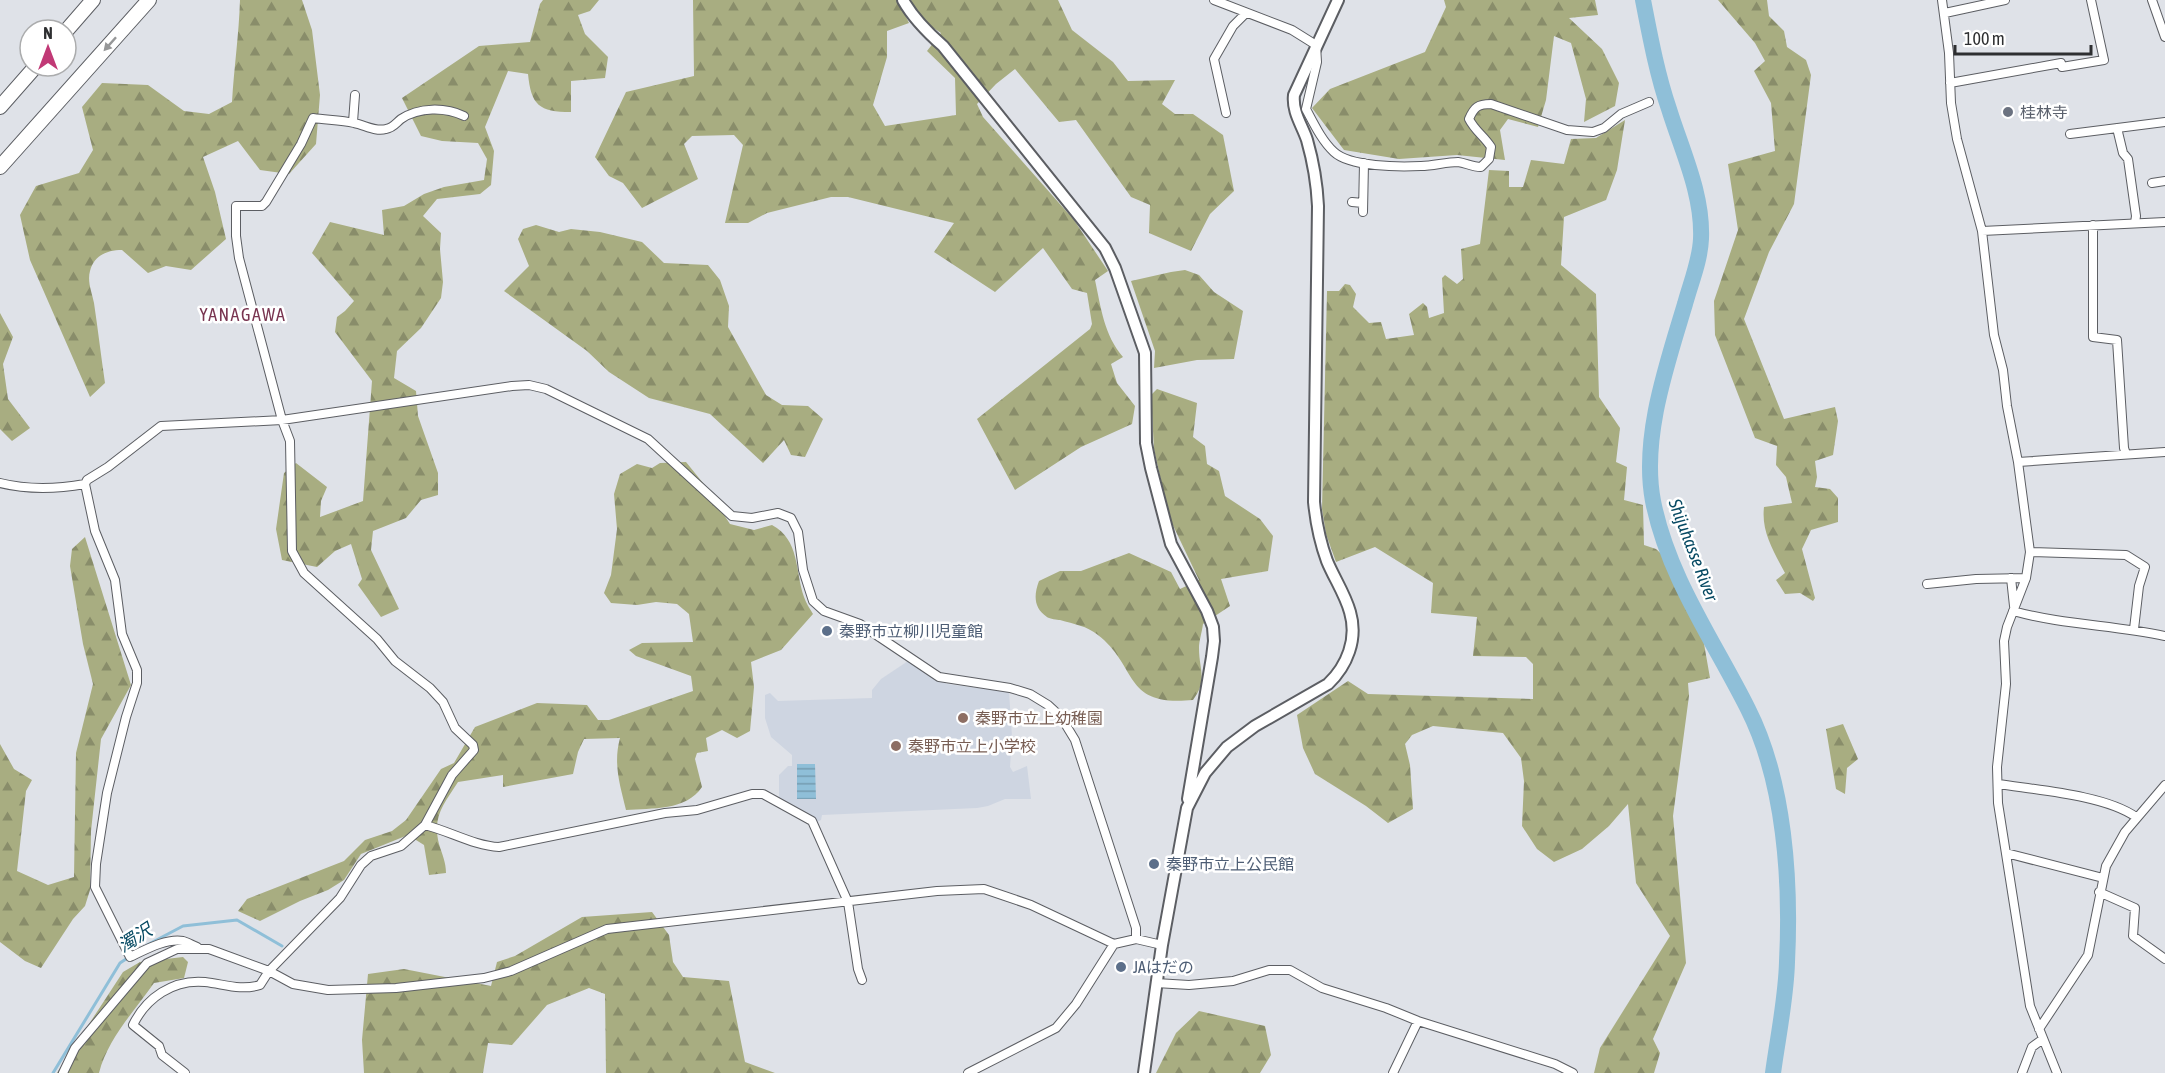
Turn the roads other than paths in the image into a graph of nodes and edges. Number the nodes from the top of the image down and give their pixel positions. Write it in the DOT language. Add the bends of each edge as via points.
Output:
graph roads {
  1 [pos="93,0"];
  2 [pos="149,0"];
  3 [pos="903,0"];
  4 [pos="1214,0"];
  5 [pos="1338,0"];
  6 [pos="1942,0"];
  7 [pos="2005,0"];
  8 [pos="2091,0"];
  9 [pos="2152,0"];
  10 [pos="1246,13"];
  11 [pos="1945,13"];
  12 [pos="77,18"];
  13 [pos="2165,37"];
  14 [pos="1316,45"];
  15 [pos="25,78"];
  16 [pos="1950,83"];
  17 [pos="356,95"];
  18 [pos="1649,102"];
  19 [pos="0,107"];
  20 [pos="1226,113"];
  21 [pos="464,116"];
  22 [pos="353,122"];
  23 [pos="2165,122"];
  24 [pos="2117,128"];
  25 [pos="2070,134"];
  26 [pos="1364,163"];
  27 [pos="0,167"];
  28 [pos="2163,179"];
  29 [pos="2152,183"];
  30 [pos="1352,202"];
  31 [pos="1363,202"];
  32 [pos="1363,212"];
  33 [pos="2165,222"];
  34 [pos="2135,223"];
  35 [pos="2093,225"];
  36 [pos="1982,231"];
  37 [pos="2094,337"];
  38 [pos="2093,347"];
  39 [pos="282,420"];
  40 [pos="2165,452"];
  41 [pos="2126,454"];
  42 [pos="2018,462"];
  43 [pos="0,483"];
  44 [pos="85,484"];
  45 [pos="2031,552"];
  46 [pos="2011,578"];
  47 [pos="2026,578"];
  48 [pos="1928,584"];
  49 [pos="2014,609"];
  50 [pos="2134,629"];
  51 [pos="2165,636"];
  52 [pos="1998,784"];
  53 [pos="2165,785"];
  54 [pos="1186,808"];
  55 [pos="2136,817"];
  56 [pos="425,825"];
  57 [pos="2006,853"];
  58 [pos="2103,878"];
  59 [pos="2099,892"];
  60 [pos="848,902"];
  61 [pos="1136,939"];
  62 [pos="1114,944"];
  63 [pos="1162,945"];
  64 [pos="198,948"];
  65 [pos="2165,960"];
  66 [pos="269,971"];
  67 [pos="862,980"];
  68 [pos="1156,983"];
  69 [pos="1418,1021"];
  70 [pos="2039,1029"];
  71 [pos="2043,1039"];
  72 [pos="63,1073"];
  73 [pos="185,1073"];
  74 [pos="968,1073"];
  75 [pos="1144,1073"];
  76 [pos="1393,1073"];
  77 [pos="1573,1073"];
  78 [pos="2022,1073"];
  79 [pos="2057,1073"];
  1 -- 12 [label="highway"];
  2 -- 27 [label="highway, one-way"];
  3 -- 54 [label="street" via="1105,248 1145,353 1146,443 1151,468 1171,544 1207,611 1214,634"];
  4 -- 10 [label="street"];
  5 -- 14 [label="street"];
  6 -- 11 [label="street"];
  7 -- 11 [label="street"];
  8 -- 16 [label="street" via="2104,60 2062,67 2061,63"];
  9 -- 13 [label="street"];
  10 -- 14 [label="street" via="1292,30"];
  10 -- 20 [label="street" via="1233,26 1214,59"];
  11 -- 16 [label="street"];
  14 -- 26 [label="street" via="1317,62 1306,109 1335,153 1346,160"];
  14 -- 54 [label="street" via="1293,103 1307,140 1318,206 1314,502 1327,561 1351,612 1352,638 1338,675 1227,747 1205,773"];
  15 -- 19 [label="highway"];
  16 -- 36 [label="street" via="1957,139"];
  17 -- 22 [label="street"];
  18 -- 26 [label="street" via="1593,132 1567,130 1491,104 1480,104 1473,108 1469,119 1491,147 1489,159 1481,167 1460,162 1419,166"];
  21 -- 22 [label="street" via="431,109 403,118 385,130"];
  22 -- 39 [label="street" via="313,118 266,202 262,206 236,206 239,258"];
  23 -- 24 [label="street"];
  24 -- 25 [label="street"];
  24 -- 34 [label="street" via="2122,153 2128,159"];
  26 -- 31 [label="street"];
  28 -- 29 [label="street"];
  30 -- 31 [label="street"];
  31 -- 32 [label="street"];
  33 -- 34 [label="street"];
  34 -- 35 [label="street"];
  35 -- 36 [label="street"];
  35 -- 37 [label="street"];
  36 -- 42 [label="street" via="1994,334"];
  37 -- 38 [label="street"];
  37 -- 41 [label="street" via="2116,340"];
  39 -- 44 [label="street" via="161,426"];
  39 -- 56 [label="street" via="290,441 291,551 304,573 377,639 395,661 430,688 455,728 473,745 474,750 452,775"];
  39 -- 61 [label="street" via="529,385 546,389 648,439 732,516 752,518 778,513 791,518 798,532 813,602 824,611 860,624 939,677 1030,694 1060,717 1076,740 1136,928"];
  40 -- 41 [label="street"];
  41 -- 42 [label="street"];
  42 -- 45 [label="street"];
  43 -- 44 [label="street" via="60,488"];
  44 -- 64 [label="street" via="96,531 116,580 122,634 137,670 137,683 107,794 96,887 130,957 182,940"];
  45 -- 47 [label="street"];
  45 -- 50 [label="street" via="2126,555 2145,567"];
  46 -- 47 [label="street"];
  46 -- 48 [label="street"];
  46 -- 49 [label="street"];
  47 -- 49 [label="street"];
  49 -- 50 [label="street" via="2072,623"];
  49 -- 52 [label="street" via="2004,640 2006,684"];
  50 -- 51 [label="street"];
  52 -- 55 [label="street" via="2108,804"];
  52 -- 57 [label="street"];
  53 -- 55 [label="street"];
  54 -- 63 [label="street"];
  55 -- 58 [label="street" via="2120,840"];
  56 -- 60 [label="street" via="498,847 763,794 812,821"];
  56 -- 66 [label="street" via="401,846 371,856 361,865 340,898"];
  57 -- 58 [label="street"];
  57 -- 70 [label="street" via="2030,1006"];
  58 -- 59 [label="street"];
  59 -- 65 [label="street" via="2135,908 2133,936"];
  59 -- 70 [label="street" via="2088,956"];
  60 -- 62 [label="street" via="984,889 1031,905"];
  60 -- 66 [label="street" via="607,929 511,971 484,978 396,988 328,990 293,984"];
  60 -- 67 [label="street"];
  61 -- 62 [label="street"];
  61 -- 63 [label="street"];
  62 -- 74 [label="street" via="1056,1028"];
  63 -- 68 [label="street"];
  64 -- 66 [label="street"];
  64 -- 72 [label="street" via="177,949 147,963 75,1048"];
  66 -- 73 [label="street" via="260,986 250,988 196,982 169,988 139,1012 133,1025"];
  68 -- 69 [label="street" via="1233,981 1269,969 1290,970 1322,988"];
  68 -- 75 [label="street"];
  69 -- 76 [label="street"];
  69 -- 77 [label="street"];
  70 -- 71 [label="street"];
  71 -- 78 [label="street" via="2032,1047"];
  71 -- 79 [label="street"];
}
